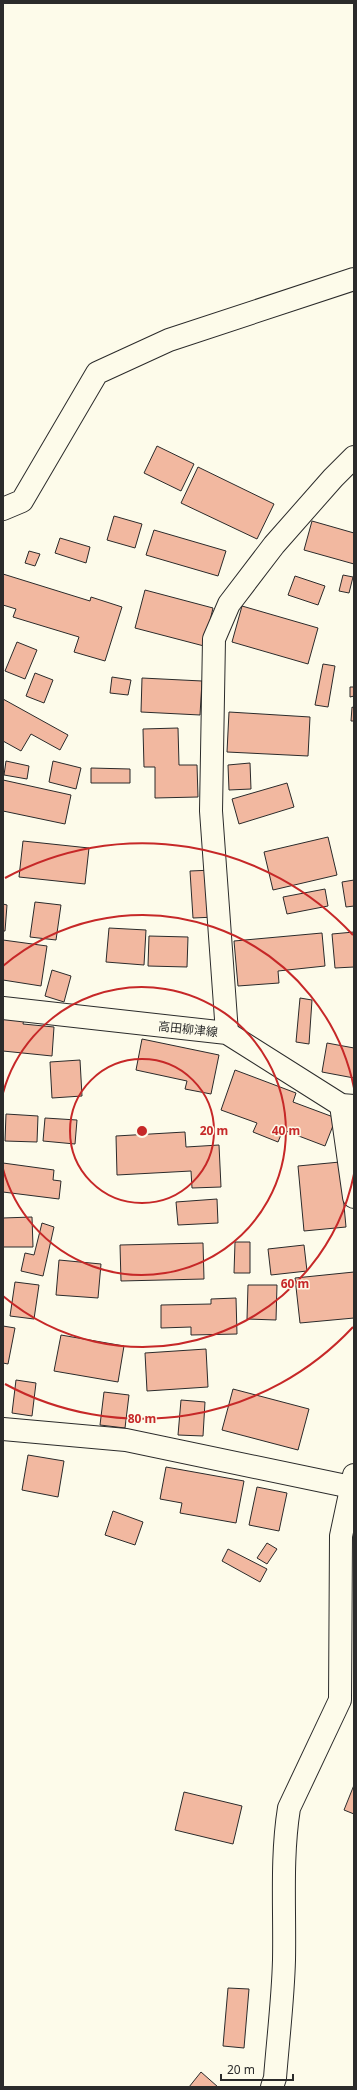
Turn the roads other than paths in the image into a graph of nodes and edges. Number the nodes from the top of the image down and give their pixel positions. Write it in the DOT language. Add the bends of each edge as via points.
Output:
graph roads {
  1 [pos="354,279"];
  2 [pos="354,457"];
  3 [pos="3,509"];
  4 [pos="3,1008"];
  5 [pos="227,1033"];
  6 [pos="348,1106"];
  7 [pos="354,1197"];
  8 [pos="3,1428"];
  9 [pos="353,1481"];
  10 [pos="272,2087"];
  1 -- 3 [label="street" via="169,340 97,373 22,500"];
  2 -- 5 [label="street" via="270,551 229,604 214,639 211,812"];
  4 -- 5 [label="street, 高田柳津線"];
  5 -- 6 [label="street, 高田柳津線"];
  6 -- 7 [label="street"];
  8 -- 9 [label="street" via="126,1440"];
  9 -- 10 [label="street" via="341,1536 340,1700 289,1808 286,1827 284,1960 275,2078"];
}
